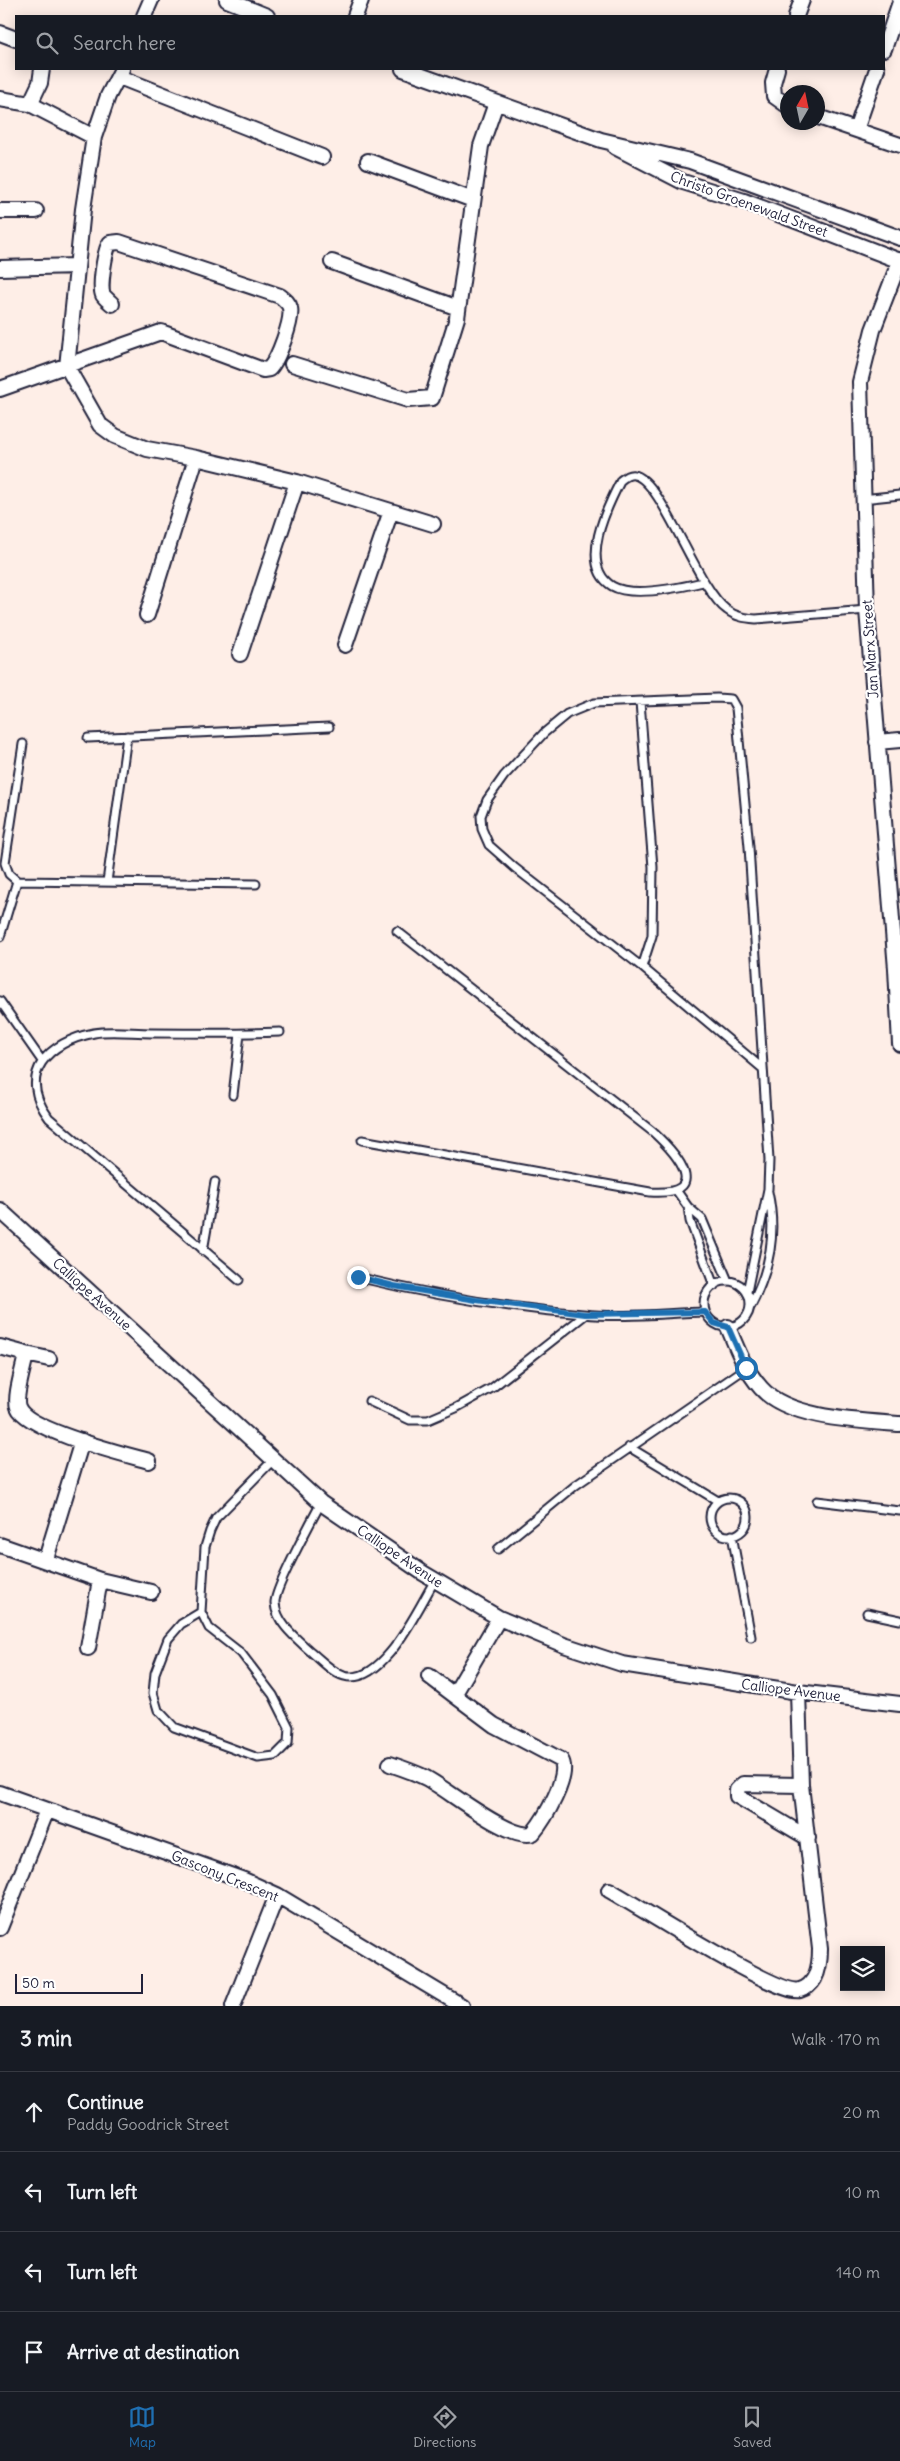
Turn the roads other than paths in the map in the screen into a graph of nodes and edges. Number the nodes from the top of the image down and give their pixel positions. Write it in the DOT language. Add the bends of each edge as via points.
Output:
graph roads {
  1 [pos="151,0"];
  2 [pos="227,0"];
  3 [pos="361,0"];
  4 [pos="802,0"];
  5 [pos="900,2"];
  6 [pos="144,15"];
  7 [pos="264,15"];
  8 [pos="355,15"];
  9 [pos="796,15"];
  10 [pos="0,33"];
  11 [pos="15,39"];
  12 [pos="885,46"];
  13 [pos="42,70"];
  14 [pos="406,70"];
  15 [pos="777,70"];
  16 [pos="877,70"];
  17 [pos="120,73"];
  18 [pos="0,99"];
  19 [pos="780,100"];
  20 [pos="496,103"];
  21 [pos="30,104"];
  22 [pos="825,119"];
  23 [pos="856,130"];
  24 [pos="94,137"];
  25 [pos="601,140"];
  26 [pos="900,145"];
  27 [pos="322,157"];
  28 [pos="368,161"];
  29 [pos="473,200"];
  30 [pos="0,211"];
  31 [pos="36,211"];
  32 [pos="900,238"];
  33 [pos="900,261"];
  34 [pos="332,262"];
  35 [pos="77,266"];
  36 [pos="0,268"];
  37 [pos="112,304"];
  38 [pos="458,308"];
  39 [pos="292,364"];
  40 [pos="67,367"];
  41 [pos="0,389"];
  42 [pos="196,458"];
  43 [pos="297,482"];
  44 [pos="900,495"];
  45 [pos="862,499"];
  46 [pos="391,511"];
  47 [pos="433,524"];
  48 [pos="703,582"];
  49 [pos="867,610"];
  50 [pos="146,615"];
  51 [pos="345,645"];
  52 [pos="240,654"];
  53 [pos="640,702"];
  54 [pos="329,727"];
  55 [pos="127,736"];
  56 [pos="88,738"];
  57 [pos="900,740"];
  58 [pos="876,742"];
  59 [pos="23,744"];
  60 [pos="17,881"];
  61 [pos="107,882"];
  62 [pos="256,884"];
  63 [pos="398,931"];
  64 [pos="0,937"];
  65 [pos="642,967"];
  66 [pos="898,969"];
  67 [pos="0,1001"];
  68 [pos="280,1032"];
  69 [pos="240,1034"];
  70 [pos="900,1044"];
  71 [pos="42,1061"];
  72 [pos="762,1068"];
  73 [pos="233,1095"];
  74 [pos="362,1140"];
  75 [pos="215,1182"];
  76 [pos="768,1189"];
  77 [pos="676,1190"];
  78 [pos="688,1207"];
  79 [pos="0,1210"];
  80 [pos="203,1251"];
  81 [pos="358,1277"];
  82 [pos="239,1280"];
  83 [pos="728,1281"];
  84 [pos="714,1286"];
  85 [pos="747,1292"];
  86 [pos="751,1306"];
  87 [pos="705,1312"];
  88 [pos="585,1314"];
  89 [pos="728,1327"];
  90 [pos="0,1347"];
  91 [pos="26,1354"];
  92 [pos="49,1358"];
  93 [pos="746,1368"];
  94 [pos="369,1401"];
  95 [pos="900,1424"];
  96 [pos="82,1441"];
  97 [pos="629,1447"];
  98 [pos="274,1459"];
  99 [pos="149,1461"];
  100 [pos="817,1500"];
  101 [pos="718,1502"];
  102 [pos="321,1503"];
  103 [pos="900,1511"];
  104 [pos="732,1535"];
  105 [pos="0,1545"];
  106 [pos="498,1549"];
  107 [pos="46,1560"];
  108 [pos="100,1580"];
  109 [pos="434,1580"];
  110 [pos="151,1592"];
  111 [pos="201,1612"];
  112 [pos="867,1613"];
  113 [pos="499,1618"];
  114 [pos="900,1620"];
  115 [pos="751,1637"];
  116 [pos="88,1648"];
  117 [pos="429,1676"];
  118 [pos="798,1692"];
  119 [pos="454,1696"];
  120 [pos="900,1704"];
  121 [pos="390,1764"];
  122 [pos="801,1785"];
  123 [pos="0,1793"];
  124 [pos="47,1810"];
  125 [pos="808,1838"];
  126 [pos="609,1890"];
  127 [pos="277,1895"];
  128 [pos="0,1928"];
  129 [pos="233,2006"];
  130 [pos="462,2006"];
  1 -- 6 [label="street"];
  2 -- 7 [label="street"];
  3 -- 8 [label="street"];
  4 -- 9 [label="street"];
  5 -- 12 [label="street"];
  10 -- 11 [label="street"];
  13 -- 21 [label="street" via="40,83"];
  14 -- 20 [label="street, Christo Groenewald Street"];
  15 -- 19 [label="street" via="774,96"];
  16 -- 23 [label="street"];
  17 -- 24 [label="street"];
  17 -- 27 [label="street"];
  18 -- 21 [label="street"];
  20 -- 25 [label="street, Christo Groenewald Street"];
  20 -- 29 [label="street" via="481,146"];
  21 -- 24 [label="street"];
  22 -- 23 [label="street"];
  23 -- 26 [label="street"];
  24 -- 35 [label="street"];
  25 -- 32 [label="street, Christo Groenewald Street" via="690,161"];
  25 -- 33 [label="street, Christo Groenewald Street" via="684,182 744,201"];
  28 -- 29 [label="street"];
  29 -- 38 [label="street"];
  30 -- 31 [label="street"];
  33 -- 45 [label="street, Jan Marx Street" via="862,364"];
  34 -- 38 [label="street"];
  35 -- 36 [label="street"];
  35 -- 40 [label="street"];
  37 -- 40 [label="street" via="103,295 102,284 107,248 110,243 119,242 280,296 288,303 291,315 279,354 269,369 263,370 162,332"];
  38 -- 39 [label="street" via="432,398 408,400"];
  40 -- 41 [label="street"];
  40 -- 42 [label="street" via="100,425 115,436 147,449"];
  42 -- 43 [label="street"];
  42 -- 50 [label="street"];
  43 -- 46 [label="street"];
  43 -- 52 [label="street"];
  44 -- 45 [label="lane"];
  45 -- 49 [label="street, Jan Marx Street"];
  46 -- 47 [label="street"];
  46 -- 51 [label="street"];
  48 -- 48 [label="lane" via="667,513 642,478 635,475 620,480 596,547 598,570 605,580 613,587 628,590 678,588"];
  48 -- 49 [label="lane" via="727,611 740,617 781,618"];
  49 -- 58 [label="street, Jan Marx Street"];
  53 -- 65 [label="lane" via="653,867 652,936"];
  53 -- 65 [label="lane" via="594,703 567,714 544,733 504,776 487,800 481,816 482,829 490,845"];
  53 -- 72 [label="lane" via="726,698 734,702 736,708 749,847"];
  54 -- 55 [label="lane"];
  55 -- 56 [label="lane"];
  55 -- 61 [label="lane"];
  57 -- 58 [label="street"];
  58 -- 66 [label="street, Jan Marx Street"];
  59 -- 60 [label="lane" via="5,856 9,874"];
  60 -- 61 [label="lane"];
  60 -- 64 [label="lane"];
  61 -- 62 [label="lane"];
  63 -- 77 [label="lane" via="653,1132 682,1163 686,1176"];
  65 -- 72 [label="lane"];
  66 -- 70 [label="street, Jan Marx Street"];
  67 -- 71 [label="lane"];
  68 -- 69 [label="lane"];
  69 -- 71 [label="lane" via="96,1033 62,1044"];
  69 -- 73 [label="lane"];
  71 -- 80 [label="lane" via="34,1087 36,1098 49,1118"];
  72 -- 76 [label="lane"];
  74 -- 77 [label="lane" via="628,1189 666,1193"];
  75 -- 80 [label="lane"];
  76 -- 85 [label="lane"];
  76 -- 86 [label="lane" via="772,1224 770,1256 762,1285"];
  77 -- 78 [label="lane"];
  78 -- 83 [label="lane" via="702,1219"];
  78 -- 84 [label="lane"];
  79 -- 98 [label="street, Calliope Avenue"];
  80 -- 82 [label="lane"];
  81 -- 88 [label="lane" via="467,1299"];
  83 -- 84 [label="lane"];
  83 -- 85 [label="lane" via="736,1282"];
  84 -- 87 [label="lane" via="705,1297"];
  85 -- 86 [label="lane"];
  86 -- 89 [label="lane" via="746,1319"];
  87 -- 88 [label="lane"];
  87 -- 89 [label="lane" via="714,1323"];
  88 -- 94 [label="lane" via="492,1388 428,1420 410,1420"];
  89 -- 93 [label="street"];
  90 -- 91 [label="street"];
  91 -- 92 [label="street"];
  91 -- 96 [label="street" via="17,1401 22,1413 51,1430"];
  93 -- 95 [label="street" via="762,1389 782,1405 863,1421"];
  93 -- 97 [label="lane"];
  96 -- 99 [label="street"];
  96 -- 107 [label="street"];
  97 -- 101 [label="lane"];
  97 -- 106 [label="lane" via="576,1485"];
  98 -- 102 [label="street, Calliope Avenue"];
  98 -- 111 [label="lane" via="216,1518 210,1530 205,1547"];
  100 -- 103 [label="lane"];
  101 -- 104 [label="lane" via="711,1511 712,1524 720,1533"];
  101 -- 104 [label="lane" via="730,1498 746,1507 746,1525 738,1534"];
  102 -- 109 [label="street, Calliope Avenue"];
  102 -- 109 [label="lane" via="275,1602 277,1614 292,1635 330,1668 342,1676 353,1678 362,1677 380,1664 394,1649"];
  104 -- 115 [label="lane"];
  105 -- 107 [label="street"];
  107 -- 108 [label="street"];
  108 -- 110 [label="street"];
  108 -- 116 [label="street"];
  109 -- 113 [label="street, Calliope Avenue"];
  111 -- 111 [label="lane" via="210,1628 241,1653 273,1695 289,1727 288,1743 275,1756 258,1758 174,1727 158,1710 152,1693 155,1672 168,1639 181,1624"];
  112 -- 114 [label="lane"];
  113 -- 118 [label="street, Calliope Avenue" via="564,1645 622,1664"];
  113 -- 119 [label="street"];
  117 -- 119 [label="street"];
  118 -- 120 [label="street, Calliope Avenue"];
  118 -- 122 [label="street"];
  119 -- 121 [label="street" via="494,1725 564,1764 558,1790 533,1833 516,1834 425,1778"];
  122 -- 125 [label="street"];
  122 -- 125 [label="street" via="744,1784 739,1786 737,1796"];
  123 -- 124 [label="street, Gascony Crescent"];
  124 -- 127 [label="street, Gascony Crescent" via="244,1880"];
  124 -- 128 [label="street"];
  125 -- 126 [label="street" via="820,1963 815,1979 799,1990 778,1986 757,1976"];
  127 -- 129 [label="street"];
  127 -- 130 [label="street, Gascony Crescent"];
}
